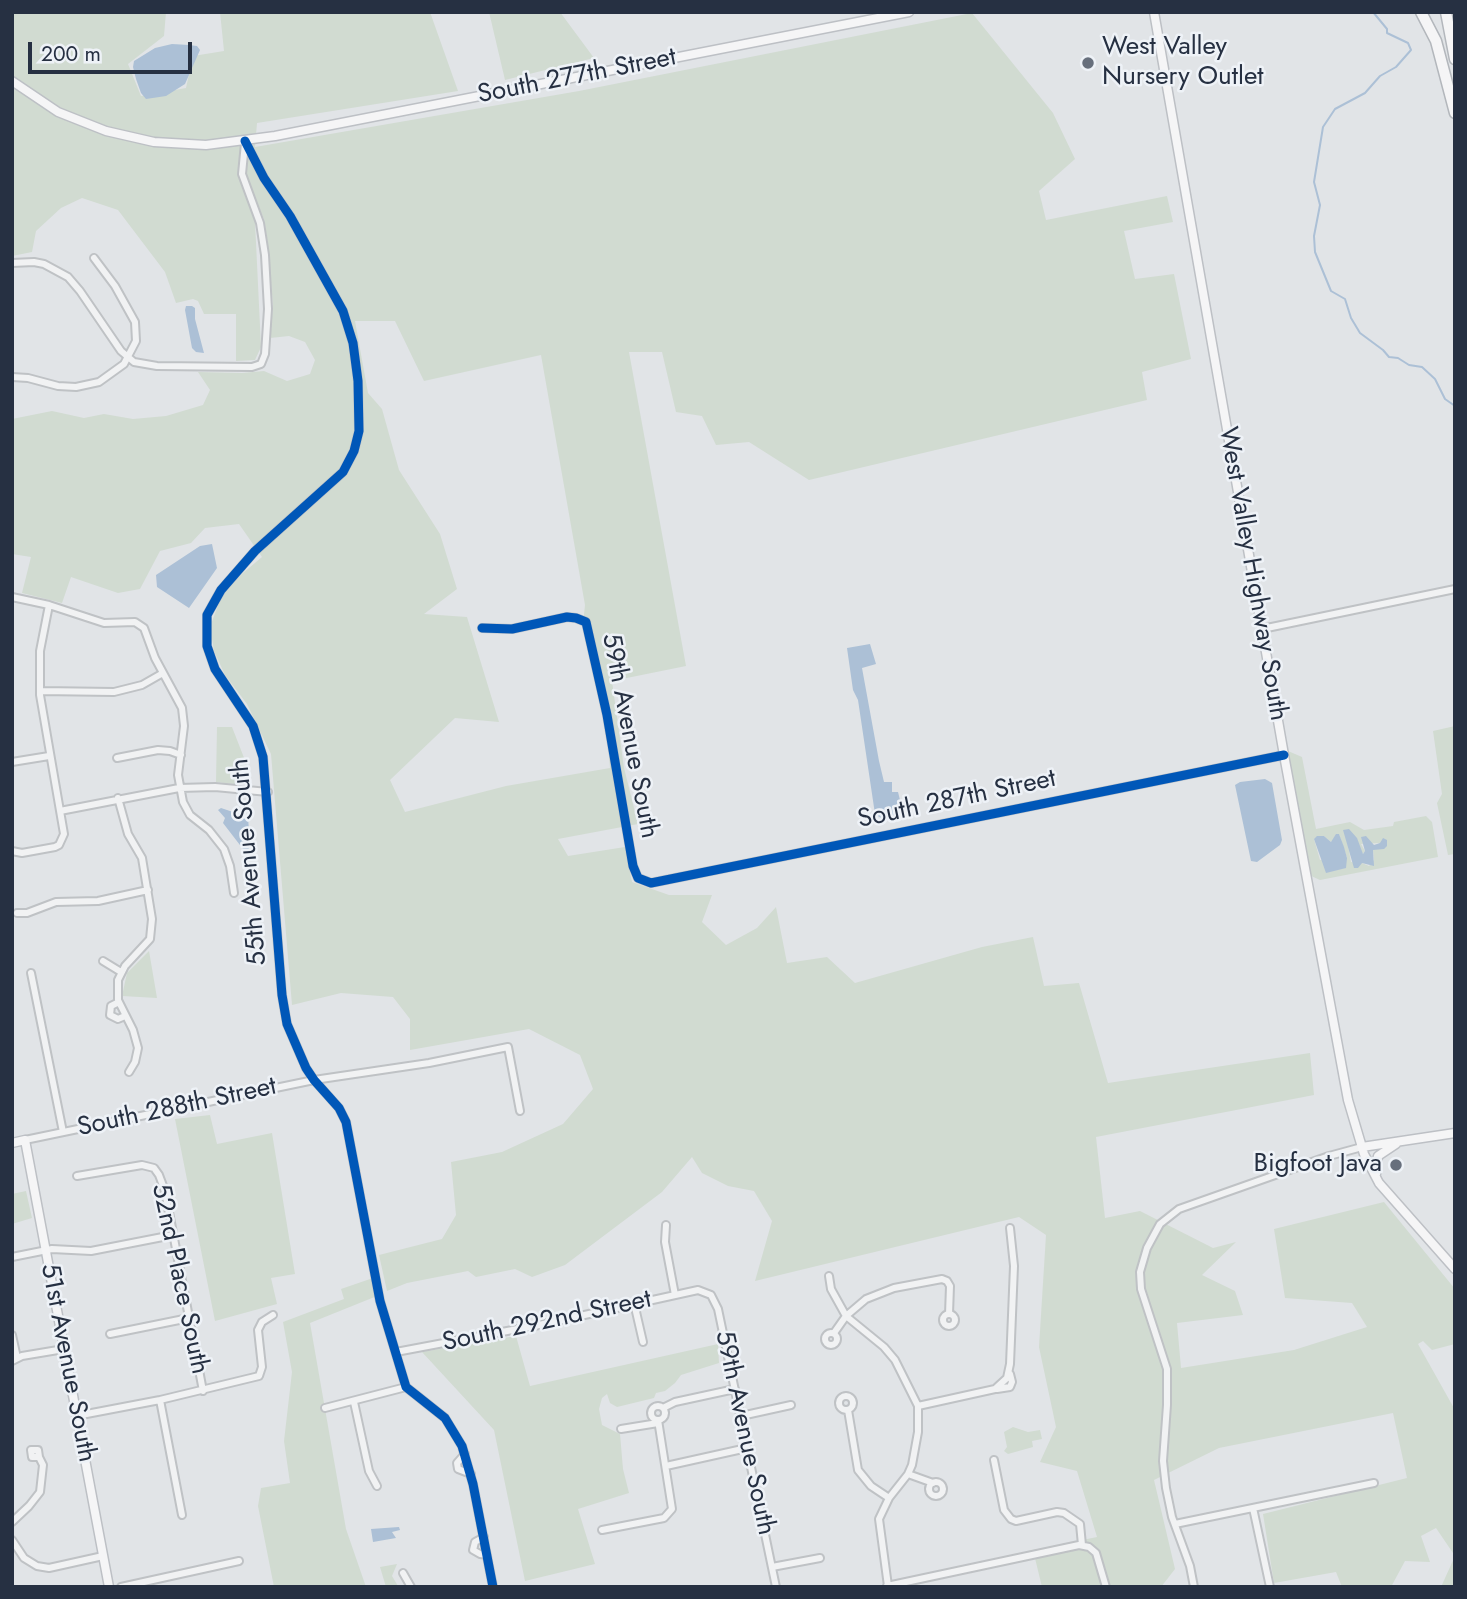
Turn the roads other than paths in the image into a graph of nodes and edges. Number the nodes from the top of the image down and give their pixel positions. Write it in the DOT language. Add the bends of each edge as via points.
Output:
graph roads {
  1 [pos="909,12"];
  2 [pos="1154,12"];
  3 [pos="1421,12"];
  4 [pos="1446,12"];
  5 [pos="1455,58"];
  6 [pos="12,80"];
  7 [pos="1455,113"];
  8 [pos="245,141"];
  9 [pos="94,258"];
  10 [pos="12,263"];
  11 [pos="127,358"];
  12 [pos="12,377"];
  13 [pos="1455,589"];
  14 [pos="12,597"];
  15 [pos="50,605"];
  16 [pos="482,628"];
  17 [pos="1262,629"];
  18 [pos="163,673"];
  19 [pos="40,691"];
  20 [pos="181,755"];
  21 [pos="1284,755"];
  22 [pos="49,756"];
  23 [pos="117,758"];
  24 [pos="12,762"];
  25 [pos="179,788"];
  26 [pos="268,792"];
  27 [pos="118,798"];
  28 [pos="60,811"];
  29 [pos="12,851"];
  30 [pos="638,878"];
  31 [pos="148,890"];
  32 [pos="234,893"];
  33 [pos="17,914"];
  34 [pos="103,961"];
  35 [pos="121,972"];
  36 [pos="31,973"];
  37 [pos="119,1002"];
  38 [pos="125,1016"];
  39 [pos="129,1072"];
  40 [pos="314,1080"];
  41 [pos="520,1111"];
  42 [pos="63,1132"];
  43 [pos="1455,1133"];
  44 [pos="24,1140"];
  45 [pos="1401,1141"];
  46 [pos="12,1143"];
  47 [pos="1362,1147"];
  48 [pos="77,1175"];
  49 [pos="1379,1183"];
  50 [pos="666,1225"];
  51 [pos="1010,1228"];
  52 [pos="173,1235"];
  53 [pos="45,1250"];
  54 [pos="12,1257"];
  55 [pos="1455,1269"];
  56 [pos="829,1276"];
  57 [pos="698,1290"];
  58 [pos="675,1295"];
  59 [pos="634,1303"];
  60 [pos="949,1314"];
  61 [pos="273,1315"];
  62 [pos="846,1316"];
  63 [pos="189,1318"];
  64 [pos="834,1333"];
  65 [pos="110,1334"];
  66 [pos="12,1335"];
  67 [pos="643,1342"];
  68 [pos="64,1349"];
  69 [pos="396,1352"];
  70 [pos="15,1360"];
  71 [pos="1009,1373"];
  72 [pos="406,1387"];
  73 [pos="735,1389"];
  74 [pos="995,1389"];
  75 [pos="202,1391"];
  76 [pos="160,1400"];
  77 [pos="354,1402"];
  78 [pos="791,1405"];
  79 [pos="918,1406"];
  80 [pos="325,1408"];
  81 [pos="663,1408"];
  82 [pos="848,1410"];
  83 [pos="76,1416"];
  84 [pos="741,1416"];
  85 [pos="658,1421"];
  86 [pos="621,1429"];
  87 [pos="747,1448"];
  88 [pos="465,1454"];
  89 [pos="39,1457"];
  90 [pos="994,1460"];
  91 [pos="666,1466"];
  92 [pos="471,1474"];
  93 [pos="908,1474"];
  94 [pos="933,1483"];
  95 [pos="1374,1483"];
  96 [pos="377,1486"];
  97 [pos="889,1499"];
  98 [pos="1254,1508"];
  99 [pos="182,1515"];
  100 [pos="12,1522"];
  101 [pos="1175,1524"];
  102 [pos="602,1531"];
  103 [pos="484,1537"];
  104 [pos="12,1540"];
  105 [pos="1082,1545"];
  106 [pos="487,1555"];
  107 [pos="103,1556"];
  108 [pos="820,1558"];
  109 [pos="239,1561"];
  110 [pos="772,1567"];
  111 [pos="403,1573"];
  112 [pos="887,1586"];
  113 [pos="108,1587"];
  114 [pos="121,1587"];
  115 [pos="411,1587"];
  116 [pos="493,1587"];
  117 [pos="776,1587"];
  118 [pos="1106,1587"];
  119 [pos="1194,1587"];
  120 [pos="1270,1587"];
  1 -- 8 [label="main road, South 277th Street"];
  2 -- 17 [label="main road, West Valley Highway South"];
  3 -- 7 [label="highway" via="1436,41"];
  4 -- 5 [label="highway"];
  6 -- 8 [label="main road, South 277th Street" via="58,112 122,136 186,145"];
  8 -- 11 [label="street" via="242,174 260,223 265,255 268,309 264,360 252,367 157,366"];
  8 -- 26 [label="street, 55th Avenue South" via="343,311 353,343 359,420 357,442 343,472 248,558 220,590 207,615 210,658 253,726"];
  9 -- 11 [label="street" via="135,322 136,341"];
  10 -- 11 [label="street" via="44,264 68,277"];
  11 -- 12 [label="street" via="110,376 88,385 68,387"];
  13 -- 17 [label="street"];
  14 -- 15 [label="street"];
  15 -- 18 [label="street" via="104,623 141,624"];
  15 -- 19 [label="street" via="40,650"];
  16 -- 30 [label="street, 59th Avenue South" via="512,629 566,617 586,622"];
  17 -- 21 [label="main road, West Valley Highway South"];
  18 -- 19 [label="street" via="142,685 114,692"];
  18 -- 20 [label="street" via="184,717"];
  19 -- 22 [label="street"];
  20 -- 23 [label="street" via="158,750"];
  20 -- 25 [label="street"];
  21 -- 30 [label="street, South 287th Street" via="653,882"];
  21 -- 47 [label="main road, West Valley Highway South" via="1341,1068"];
  22 -- 24 [label="street"];
  22 -- 28 [label="street"];
  25 -- 26 [label="street"];
  25 -- 27 [label="street"];
  25 -- 32 [label="street" via="186,809 224,849"];
  26 -- 40 [label="street, 55th Avenue South" via="284,1010 298,1053"];
  27 -- 28 [label="street"];
  27 -- 31 [label="street" via="128,834 142,858"];
  28 -- 29 [label="street" via="63,839 55,847"];
  31 -- 33 [label="street" via="98,901 56,902"];
  31 -- 35 [label="street" via="150,939"];
  34 -- 35 [label="street"];
  35 -- 37 [label="street"];
  36 -- 42 [label="street"];
  37 -- 38 [label="street"];
  37 -- 38 [label="street" via="111,1006 110,1015"];
  38 -- 39 [label="street" via="138,1048"];
  40 -- 41 [label="street, South 288th Street" via="508,1047"];
  40 -- 42 [label="street, South 288th Street"];
  40 -- 69 [label="street, 55th Avenue South" via="346,1122 380,1301"];
  42 -- 44 [label="street, South 288th Street"];
  43 -- 45 [label="main road"];
  44 -- 46 [label="main road, South 288th Street"];
  44 -- 53 [label="main road, 51st Avenue South"];
  45 -- 47 [label="main road"];
  45 -- 49 [label="main road" via="1378,1156"];
  47 -- 49 [label="main road, West Valley Highway South"];
  47 -- 101 [label="street" via="1179,1209 1160,1224 1142,1260 1141,1289 1167,1369 1163,1461"];
  48 -- 52 [label="street, 52nd Place South" via="142,1165 154,1168 163,1185"];
  49 -- 55 [label="main road, West Valley Highway South"];
  50 -- 58 [label="street"];
  51 -- 71 [label="street" via="1014,1266"];
  52 -- 53 [label="street" via="91,1251"];
  52 -- 63 [label="street, 52nd Place South"];
  53 -- 54 [label="street"];
  53 -- 68 [label="main road, 51st Avenue South"];
  56 -- 62 [label="street"];
  57 -- 58 [label="street, South 292nd Street"];
  57 -- 73 [label="street, 59th Avenue South" via="715,1300"];
  58 -- 59 [label="street, South 292nd Street"];
  59 -- 67 [label="street"];
  59 -- 69 [label="street, South 292nd Street"];
  60 -- 62 [label="street" via="950,1286 942,1279 878,1294"];
  61 -- 75 [label="street" via="257,1332 260,1375"];
  62 -- 64 [label="street"];
  62 -- 79 [label="street" via="895,1360"];
  63 -- 65 [label="street"];
  63 -- 75 [label="street, 52nd Place South"];
  66 -- 70 [label="street"];
  68 -- 70 [label="street"];
  68 -- 83 [label="main road, 51st Avenue South"];
  69 -- 72 [label="street, 55th Avenue South"];
  71 -- 74 [label="street"];
  71 -- 74 [label="street" via="1010,1387"];
  72 -- 77 [label="street"];
  72 -- 88 [label="street" via="445,1418"];
  73 -- 81 [label="street"];
  73 -- 84 [label="street, 59th Avenue South"];
  74 -- 79 [label="street"];
  75 -- 76 [label="street"];
  76 -- 83 [label="street"];
  76 -- 99 [label="street"];
  77 -- 80 [label="street"];
  77 -- 96 [label="street" via="369,1471"];
  78 -- 84 [label="street"];
  79 -- 93 [label="street" via="916,1448"];
  81 -- 85 [label="street" via="664,1416"];
  81 -- 85 [label="street" via="651,1410"];
  82 -- 97 [label="street" via="859,1470 870,1486"];
  83 -- 107 [label="main road, 51st Avenue South"];
  84 -- 87 [label="street, 59th Avenue South"];
  85 -- 86 [label="street"];
  85 -- 91 [label="street"];
  87 -- 91 [label="street"];
  87 -- 110 [label="street, 59th Avenue South"];
  88 -- 92 [label="street"];
  88 -- 92 [label="street" via="458,1469"];
  89 -- 100 [label="street" via="44,1469 40,1492"];
  90 -- 105 [label="street" via="1004,1510 1011,1519 1064,1513 1080,1524"];
  91 -- 102 [label="street" via="670,1513"];
  92 -- 103 [label="street"];
  93 -- 94 [label="street"];
  93 -- 97 [label="street"];
  95 -- 98 [label="street"];
  97 -- 112 [label="street" via="879,1519"];
  98 -- 101 [label="street"];
  98 -- 120 [label="street"];
  101 -- 119 [label="street"];
  103 -- 106 [label="street"];
  103 -- 106 [label="street" via="475,1542 473,1550"];
  104 -- 107 [label="street" via="24,1558 37,1566 49,1568"];
  105 -- 112 [label="street"];
  105 -- 118 [label="street" via="1100,1560"];
  106 -- 116 [label="street"];
  107 -- 113 [label="main road, 51st Avenue South"];
  108 -- 110 [label="street"];
  109 -- 114 [label="street"];
  110 -- 117 [label="street, 59th Avenue South"];
  111 -- 115 [label="street"];
}
